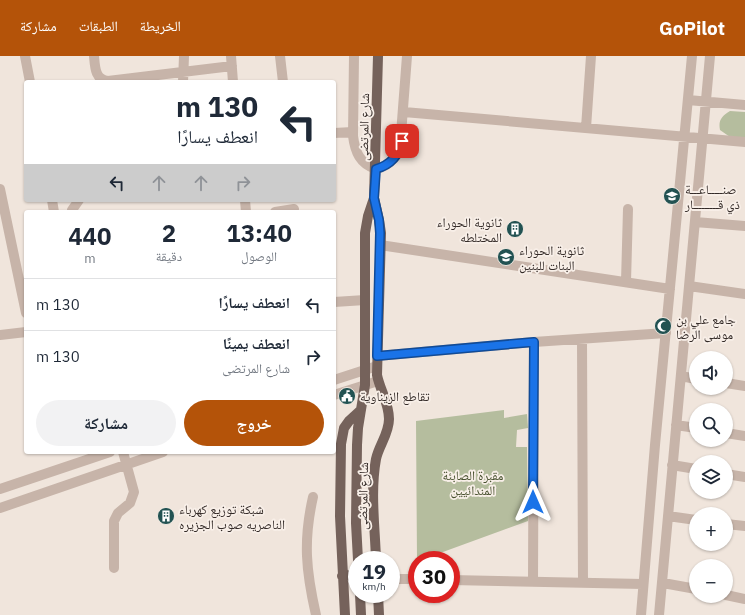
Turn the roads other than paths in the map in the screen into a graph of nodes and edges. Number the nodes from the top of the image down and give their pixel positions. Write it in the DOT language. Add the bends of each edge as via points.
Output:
graph roads {
  1 [pos="25,56"];
  2 [pos="94,56"];
  3 [pos="184,56"];
  4 [pos="280,56"];
  5 [pos="354,56"];
  6 [pos="378,56"];
  7 [pos="407,56"];
  8 [pos="591,56"];
  9 [pos="692,56"];
  10 [pos="710,56"];
  11 [pos="231,61"];
  12 [pos="184,71"];
  13 [pos="30,80"];
  14 [pos="102,80"];
  15 [pos="113,80"];
  16 [pos="184,80"];
  17 [pos="233,80"];
  18 [pos="283,80"];
  19 [pos="688,100"];
  20 [pos="706,101"];
  21 [pos="745,105"];
  22 [pos="404,112"];
  23 [pos="586,128"];
  24 [pos="336,132"];
  25 [pos="353,132"];
  26 [pos="685,137"];
  27 [pos="702,138"];
  28 [pos="745,142"];
  29 [pos="376,169"];
  30 [pos="0,189"];
  31 [pos="374,198"];
  32 [pos="294,209"];
  33 [pos="628,209"];
  34 [pos="288,210"];
  35 [pos="695,222"];
  36 [pos="745,226"];
  37 [pos="380,245"];
  38 [pos="626,282"];
  39 [pos="689,286"];
  40 [pos="670,289"];
  41 [pos="745,294"];
  42 [pos="365,300"];
  43 [pos="336,302"];
  44 [pos="24,303"];
  45 [pos="24,332"];
  46 [pos="666,333"];
  47 [pos="0,335"];
  48 [pos="582,340"];
  49 [pos="534,342"];
  50 [pos="377,356"];
  51 [pos="377,366"];
  52 [pos="364,370"];
  53 [pos="681,376"];
  54 [pos="689,378"];
  55 [pos="336,379"];
  56 [pos="378,381"];
  57 [pos="733,384"];
  58 [pos="365,385"];
  59 [pos="745,386"];
  60 [pos="336,394"];
  61 [pos="361,410"];
  62 [pos="676,425"];
  63 [pos="689,427"];
  64 [pos="733,434"];
  65 [pos="745,436"];
  66 [pos="102,454"];
  67 [pos="124,454"];
  68 [pos="156,454"];
  69 [pos="126,464"];
  70 [pos="672,465"];
  71 [pos="689,468"];
  72 [pos="733,475"];
  73 [pos="653,477"];
  74 [pos="745,477"];
  75 [pos="671,479"];
  76 [pos="0,489"];
  77 [pos="313,497"];
  78 [pos="0,508"];
  79 [pos="668,516"];
  80 [pos="689,519"];
  81 [pos="733,525"];
  82 [pos="745,526"];
  83 [pos="358,551"];
  84 [pos="376,551"];
  85 [pos="114,568"];
  86 [pos="348,575"];
  87 [pos="342,576"];
  88 [pos="460,580"];
  89 [pos="533,581"];
  90 [pos="583,582"];
  91 [pos="663,583"];
  92 [pos="643,584"];
  93 [pos="689,588"];
  94 [pos="733,596"];
  95 [pos="745,599"];
  96 [pos="360,603"];
  97 [pos="378,603"];
  98 [pos="316,615"];
  99 [pos="346,615"];
  100 [pos="361,615"];
  101 [pos="379,615"];
  102 [pos="641,615"];
  103 [pos="659,615"];
  1 -- 13 [label="street"];
  2 -- 14 [label="street" via="97,75"];
  3 -- 12 [label="street"];
  4 -- 18 [label="street"];
  5 -- 25 [label="street"];
  6 -- 29 [label="main road, شارع المرتضى"];
  7 -- 22 [label="street"];
  8 -- 23 [label="street"];
  9 -- 19 [label="street"];
  10 -- 20 [label="street"];
  11 -- 12 [label="street"];
  11 -- 17 [label="street"];
  12 -- 15 [label="street"];
  12 -- 16 [label="street"];
  19 -- 20 [label="street"];
  19 -- 26 [label="street"];
  20 -- 21 [label="street"];
  20 -- 27 [label="street"];
  22 -- 23 [label="street"];
  22 -- 29 [label="street" via="402,141 398,152 387,165"];
  23 -- 26 [label="street"];
  24 -- 25 [label="street"];
  25 -- 29 [label="street" via="358,157 366,165"];
  26 -- 27 [label="street"];
  26 -- 40 [label="street"];
  27 -- 28 [label="street"];
  27 -- 35 [label="street"];
  29 -- 31 [label="main road, شارع المرتضى"];
  30 -- 44 [label="street"];
  31 -- 37 [label="main road, شارع المرتضى" via="379,220"];
  31 -- 42 [label="main road, شارع المرتضى" via="366,225"];
  32 -- 34 [label="street"];
  33 -- 38 [label="street"];
  35 -- 36 [label="street"];
  35 -- 39 [label="street"];
  37 -- 38 [label="street"];
  37 -- 50 [label="main road, شارع المرتضى"];
  38 -- 40 [label="street"];
  39 -- 41 [label="street"];
  39 -- 53 [label="street"];
  40 -- 46 [label="street"];
  42 -- 43 [label="street"];
  42 -- 52 [label="main road, شارع المرتضى"];
  45 -- 47 [label="street"];
  46 -- 48 [label="street"];
  46 -- 73 [label="street"];
  48 -- 49 [label="street"];
  48 -- 90 [label="street"];
  49 -- 50 [label="street"];
  49 -- 89 [label="street"];
  50 -- 51 [label="main road, شارع المرتضى"];
  51 -- 52 [label="street"];
  51 -- 56 [label="main road, شارع المرتضى"];
  52 -- 55 [label="street"];
  52 -- 58 [label="main road, شارع المرتضى"];
  53 -- 54 [label="street"];
  53 -- 62 [label="street"];
  56 -- 58 [label="street"];
  56 -- 84 [label="main road, شارع المرتضى" via="387,404 389,418 376,464"];
  57 -- 59 [label="street"];
  58 -- 60 [label="street"];
  58 -- 61 [label="main road, شارع المرتضى"];
  61 -- 83 [label="main road, شارع المرتضى" via="357,445"];
  61 -- 87 [label="main road" via="344,428 341,444"];
  62 -- 63 [label="street"];
  62 -- 70 [label="street"];
  64 -- 65 [label="street"];
  66 -- 76 [label="street"];
  67 -- 69 [label="street"];
  68 -- 69 [label="street"];
  69 -- 78 [label="street"];
  69 -- 85 [label="street" via="134,492 130,503 118,513 114,521"];
  70 -- 71 [label="street"];
  70 -- 75 [label="street"];
  72 -- 74 [label="street"];
  73 -- 75 [label="street"];
  73 -- 92 [label="street"];
  75 -- 79 [label="street"];
  77 -- 98 [label="street" via="306,556 309,586"];
  79 -- 80 [label="street"];
  79 -- 91 [label="street"];
  81 -- 82 [label="street"];
  86 -- 87 [label="main road"];
  87 -- 99 [label="main road"];
  88 -- 89 [label="street"];
  89 -- 90 [label="street"];
  90 -- 92 [label="street"];
  91 -- 93 [label="street"];
  91 -- 103 [label="street"];
  92 -- 102 [label="street"];
  94 -- 95 [label="street"];
  96 -- 100 [label="main road"];
  97 -- 101 [label="main road"];
}
